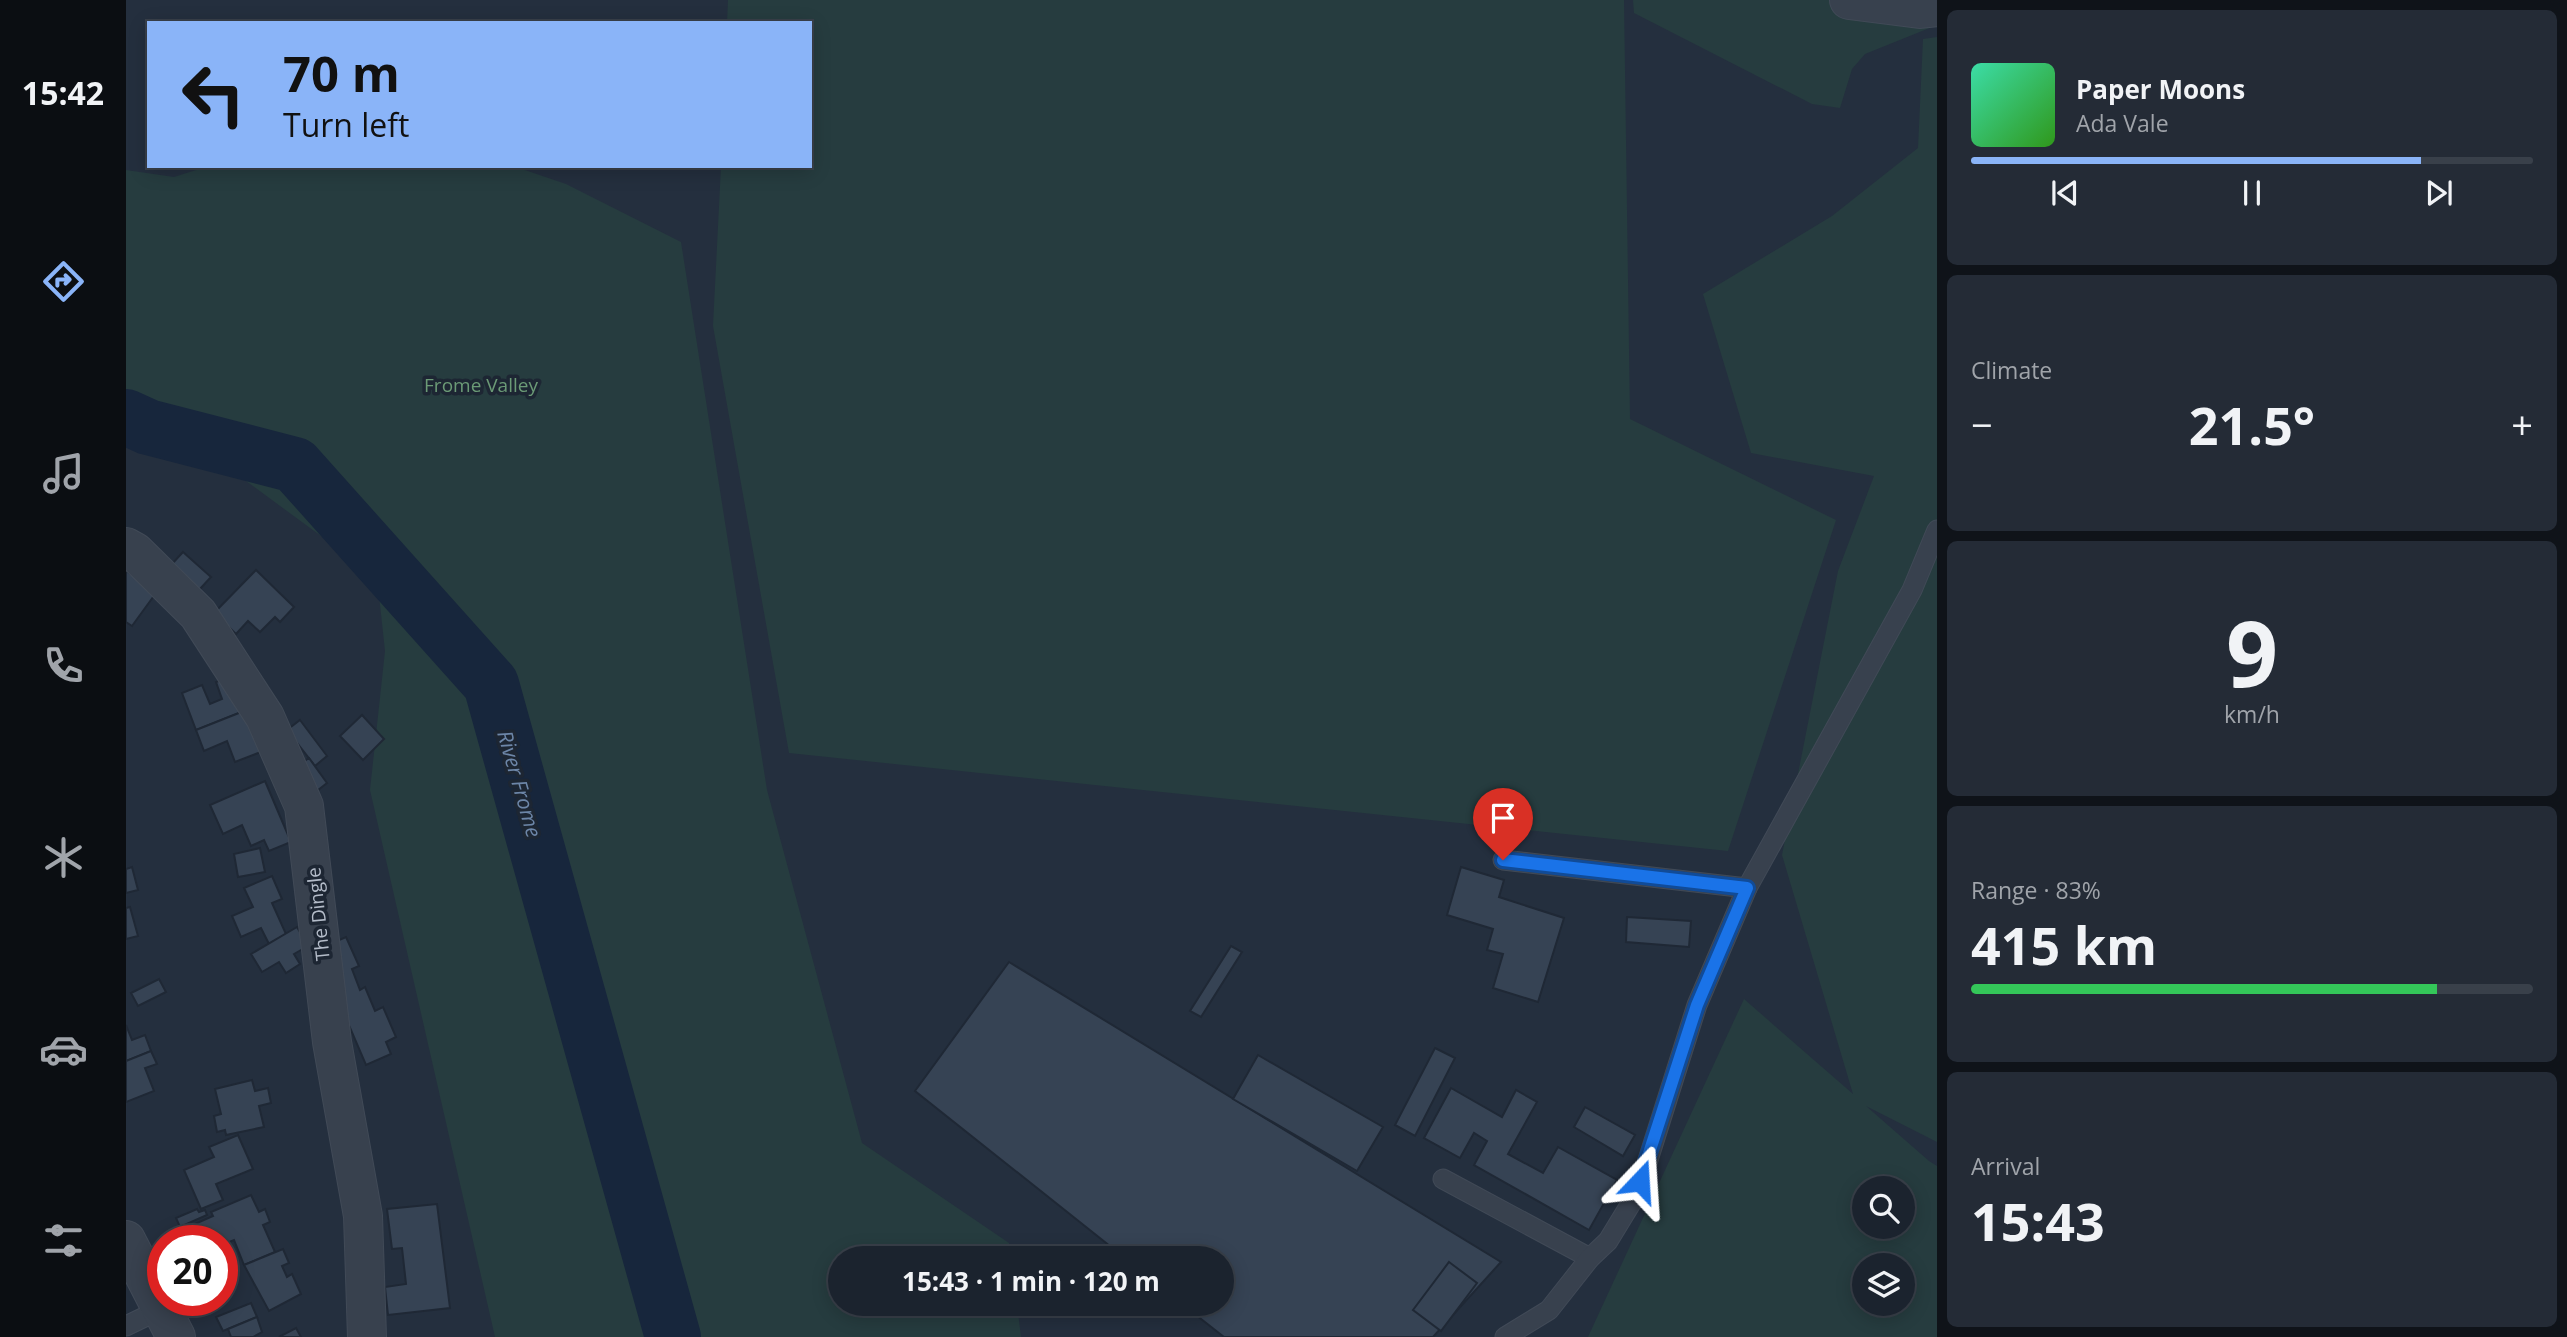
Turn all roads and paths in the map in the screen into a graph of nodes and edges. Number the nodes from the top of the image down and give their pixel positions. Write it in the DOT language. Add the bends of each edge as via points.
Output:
graph roads {
  1 [pos="1849,0"];
  2 [pos="1937,7"];
  3 [pos="1937,530"];
  4 [pos="126,547"];
  5 [pos="1503,860"];
  6 [pos="1747,888"];
  7 [pos="1443,1178"];
  8 [pos="126,1240"];
  9 [pos="1590,1258"];
  10 [pos="168,1323"];
  11 [pos="126,1326"];
  12 [pos="367,1337"];
  13 [pos="1505,1337"];
  1 -- 2 [label="street"];
  3 -- 6 [label="lane" via="1912,590"];
  4 -- 12 [label="street, The Dingle" via="198,614 265,717 304,806 332,1042 363,1216"];
  5 -- 6 [label="lane"];
  6 -- 9 [label="lane" via="1697,1005 1633,1200 1608,1241"];
  7 -- 9 [label="lane"];
  8 -- 10 [label="street"];
  9 -- 13 [label="lane" via="1549,1310"];
  10 -- 11 [label="lane"];
}
